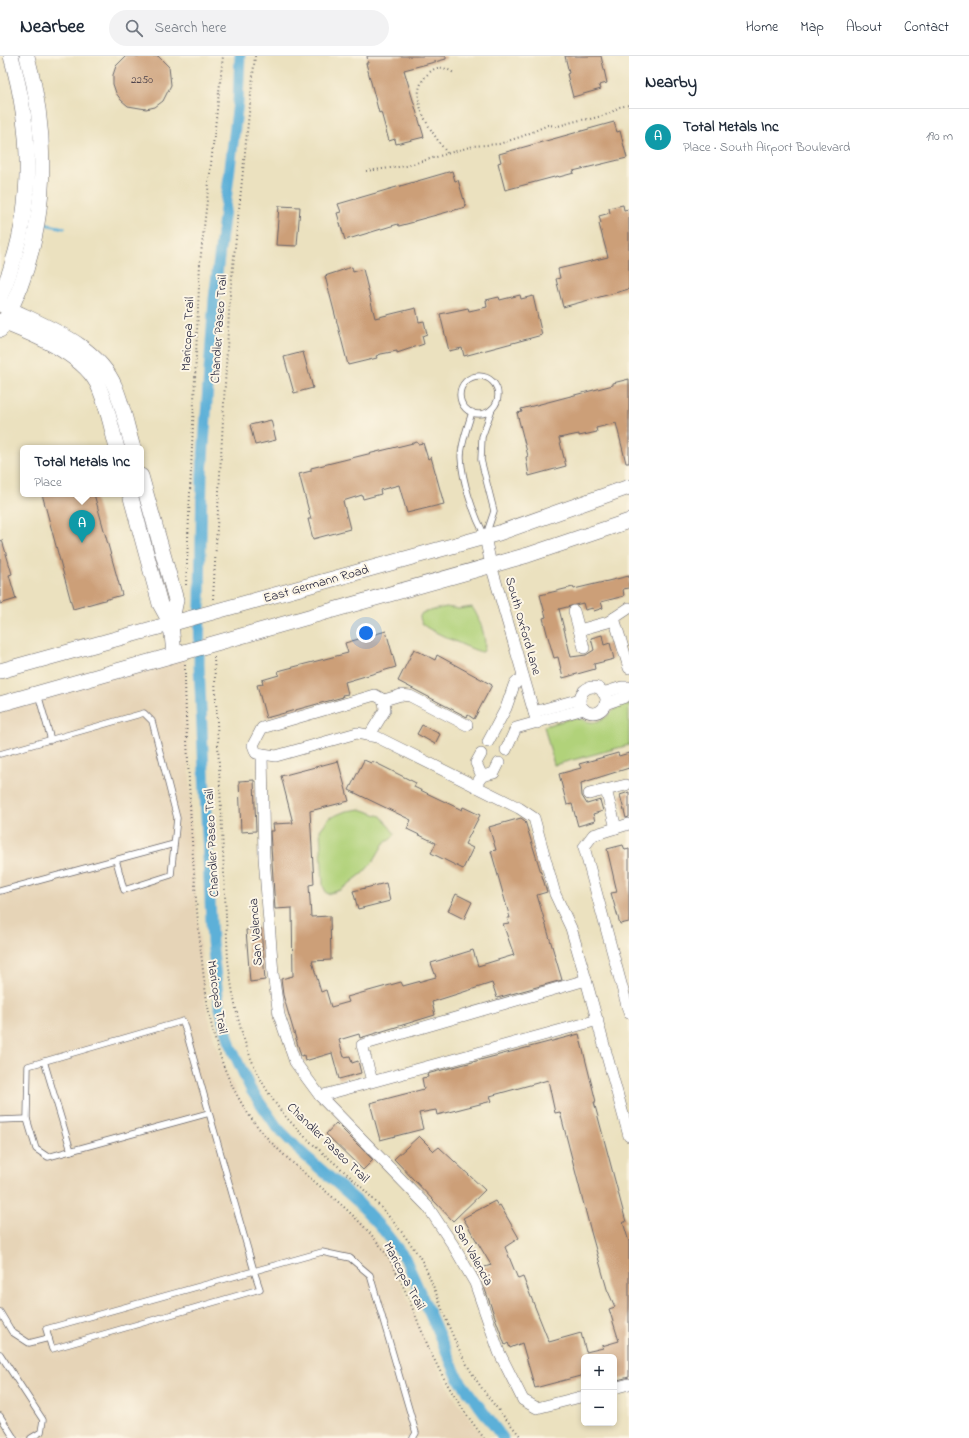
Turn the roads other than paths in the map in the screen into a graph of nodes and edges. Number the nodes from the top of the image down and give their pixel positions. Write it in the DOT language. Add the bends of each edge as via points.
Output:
graph roads {
  1 [pos="11,56"];
  2 [pos="27,56"];
  3 [pos="0,297"];
  4 [pos="3,317"];
  5 [pos="492,409"];
  6 [pos="472,412"];
  7 [pos="128,430"];
  8 [pos="115,441"];
  9 [pos="132,445"];
  10 [pos="144,487"];
  11 [pos="629,487"];
  12 [pos="131,497"];
  13 [pos="629,521"];
  14 [pos="485,537"];
  15 [pos="491,565"];
  16 [pos="629,608"];
  17 [pos="574,611"];
  18 [pos="614,618"];
  19 [pos="178,622"];
  20 [pos="579,630"];
  21 [pos="584,648"];
  22 [pos="181,656"];
  23 [pos="629,668"];
  24 [pos="0,671"];
  25 [pos="523,676"];
  26 [pos="629,687"];
  27 [pos="38,693"];
  28 [pos="603,693"];
  29 [pos="629,693"];
  30 [pos="384,700"];
  31 [pos="0,704"];
  32 [pos="582,704"];
  33 [pos="605,704"];
  34 [pos="535,717"];
  35 [pos="467,725"];
  36 [pos="497,725"];
  37 [pos="513,734"];
  38 [pos="369,736"];
  39 [pos="51,740"];
  40 [pos="488,742"];
  41 [pos="506,750"];
  42 [pos="0,754"];
  43 [pos="262,754"];
  44 [pos="481,754"];
  45 [pos="499,763"];
  46 [pos="482,776"];
  47 [pos="626,785"];
  48 [pos="475,786"];
  49 [pos="606,790"];
  50 [pos="589,794"];
  51 [pos="629,824"];
  52 [pos="616,828"];
  53 [pos="174,844"];
  54 [pos="116,860"];
  55 [pos="0,891"];
  56 [pos="586,980"];
  57 [pos="629,1013"];
  58 [pos="598,1020"];
  59 [pos="44,1061"];
  60 [pos="372,1081"];
  61 [pos="320,1096"];
  62 [pos="209,1113"];
  63 [pos="27,1119"];
  64 [pos="0,1120"];
  65 [pos="629,1136"];
  66 [pos="71,1151"];
  67 [pos="254,1271"];
  68 [pos="0,1312"];
  69 [pos="49,1338"];
  70 [pos="0,1354"];
  71 [pos="629,1384"];
  72 [pos="617,1387"];
  73 [pos="581,1397"];
  74 [pos="0,1416"];
  75 [pos="14,1438"];
  76 [pos="31,1438"];
  77 [pos="413,1438"];
  1 -- 3 [label="main road" via="24,107 28,176 22,230"];
  2 -- 4 [label="main road" via="40,111 42,183 31,252 18,290"];
  4 -- 7 [label="main road" via="70,340 86,350 107,372 115,386"];
  4 -- 8 [label="main road" via="59,348 88,369 103,396"];
  5 -- 6 [label="lane" via="482,414"];
  5 -- 6 [label="lane" via="497,400 497,390 490,379 477,376 466,381 460,393 463,405"];
  5 -- 14 [label="lane" via="482,437 481,460 494,511"];
  6 -- 14 [label="lane" via="461,456 463,474"];
  7 -- 8 [label="main road"];
  7 -- 9 [label="main road"];
  10 -- 19 [label="main road" via="176,600"];
  11 -- 14 [label="main road, East Germann Road"];
  12 -- 19 [label="main road" via="160,604"];
  13 -- 15 [label="main road" via="565,544"];
  14 -- 15 [label="street, South Oxford Lane"];
  14 -- 19 [label="main road, East Germann Road" via="210,609"];
  15 -- 22 [label="main road" via="212,649"];
  15 -- 25 [label="street, South Oxford Lane"];
  16 -- 18 [label="street"];
  17 -- 20 [label="street"];
  18 -- 20 [label="street"];
  18 -- 23 [label="street"];
  19 -- 22 [label="main road"];
  19 -- 24 [label="main road, East Germann Road"];
  20 -- 21 [label="street"];
  22 -- 27 [label="main road"];
  25 -- 34 [label="street, South Oxford Lane"];
  25 -- 36 [label="street" via="514,685"];
  26 -- 28 [label="street"];
  27 -- 31 [label="main road"];
  27 -- 39 [label="lane"];
  28 -- 32 [label="street" via="596,688 588,689 581,695"];
  28 -- 33 [label="street"];
  29 -- 33 [label="street"];
  30 -- 35 [label="street" via="401,695 410,696"];
  30 -- 38 [label="street" via="385,710"];
  30 -- 43 [label="street, San Valencia" via="374,695 262,728 253,745 256,753"];
  32 -- 33 [label="street" via="591,713 596,713"];
  32 -- 34 [label="street"];
  34 -- 37 [label="street" via="516,728"];
  36 -- 37 [label="street"];
  36 -- 40 [label="street"];
  37 -- 41 [label="street"];
  38 -- 43 [label="street" via="357,733 276,756"];
  38 -- 48 [label="street" via="376,737"];
  39 -- 42 [label="lane"];
  39 -- 53 [label="lane" via="144,713 152,721 176,818"];
  43 -- 61 [label="street, San Valencia" via="264,857 273,974 279,1015 295,1062"];
  44 -- 46 [label="street" via="476,763"];
  45 -- 46 [label="street" via="494,772"];
  46 -- 48 [label="street"];
  47 -- 49 [label="street"];
  48 -- 56 [label="street" via="534,818 555,894 571,928"];
  49 -- 50 [label="street"];
  49 -- 52 [label="street"];
  51 -- 52 [label="street"];
  52 -- 57 [label="street" via="593,836 584,847"];
  53 -- 54 [label="lane"];
  53 -- 54 [label="lane" via="171,875 124,890"];
  54 -- 55 [label="lane"];
  56 -- 58 [label="street"];
  56 -- 60 [label="street" via="362,1045"];
  58 -- 60 [label="street"];
  58 -- 65 [label="street"];
  59 -- 62 [label="lane" via="183,1021"];
  59 -- 63 [label="lane" via="28,1066"];
  59 -- 66 [label="lane"];
  60 -- 61 [label="street"];
  61 -- 73 [label="street, San Valencia" via="428,1207 475,1284 499,1352 523,1400 537,1408"];
  62 -- 66 [label="lane"];
  62 -- 67 [label="lane"];
  63 -- 64 [label="lane"];
  63 -- 66 [label="lane" via="36,1149 48,1157"];
  67 -- 69 [label="lane" via="46,1329"];
  67 -- 69 [label="lane" via="260,1290 52,1349"];
  67 -- 77 [label="lane" via="322,1252 350,1258 370,1275 416,1433"];
  68 -- 69 [label="lane" via="12,1332 29,1343"];
  70 -- 76 [label="lane" via="43,1420 41,1432"];
  71 -- 72 [label="street"];
  74 -- 75 [label="lane"];
}
